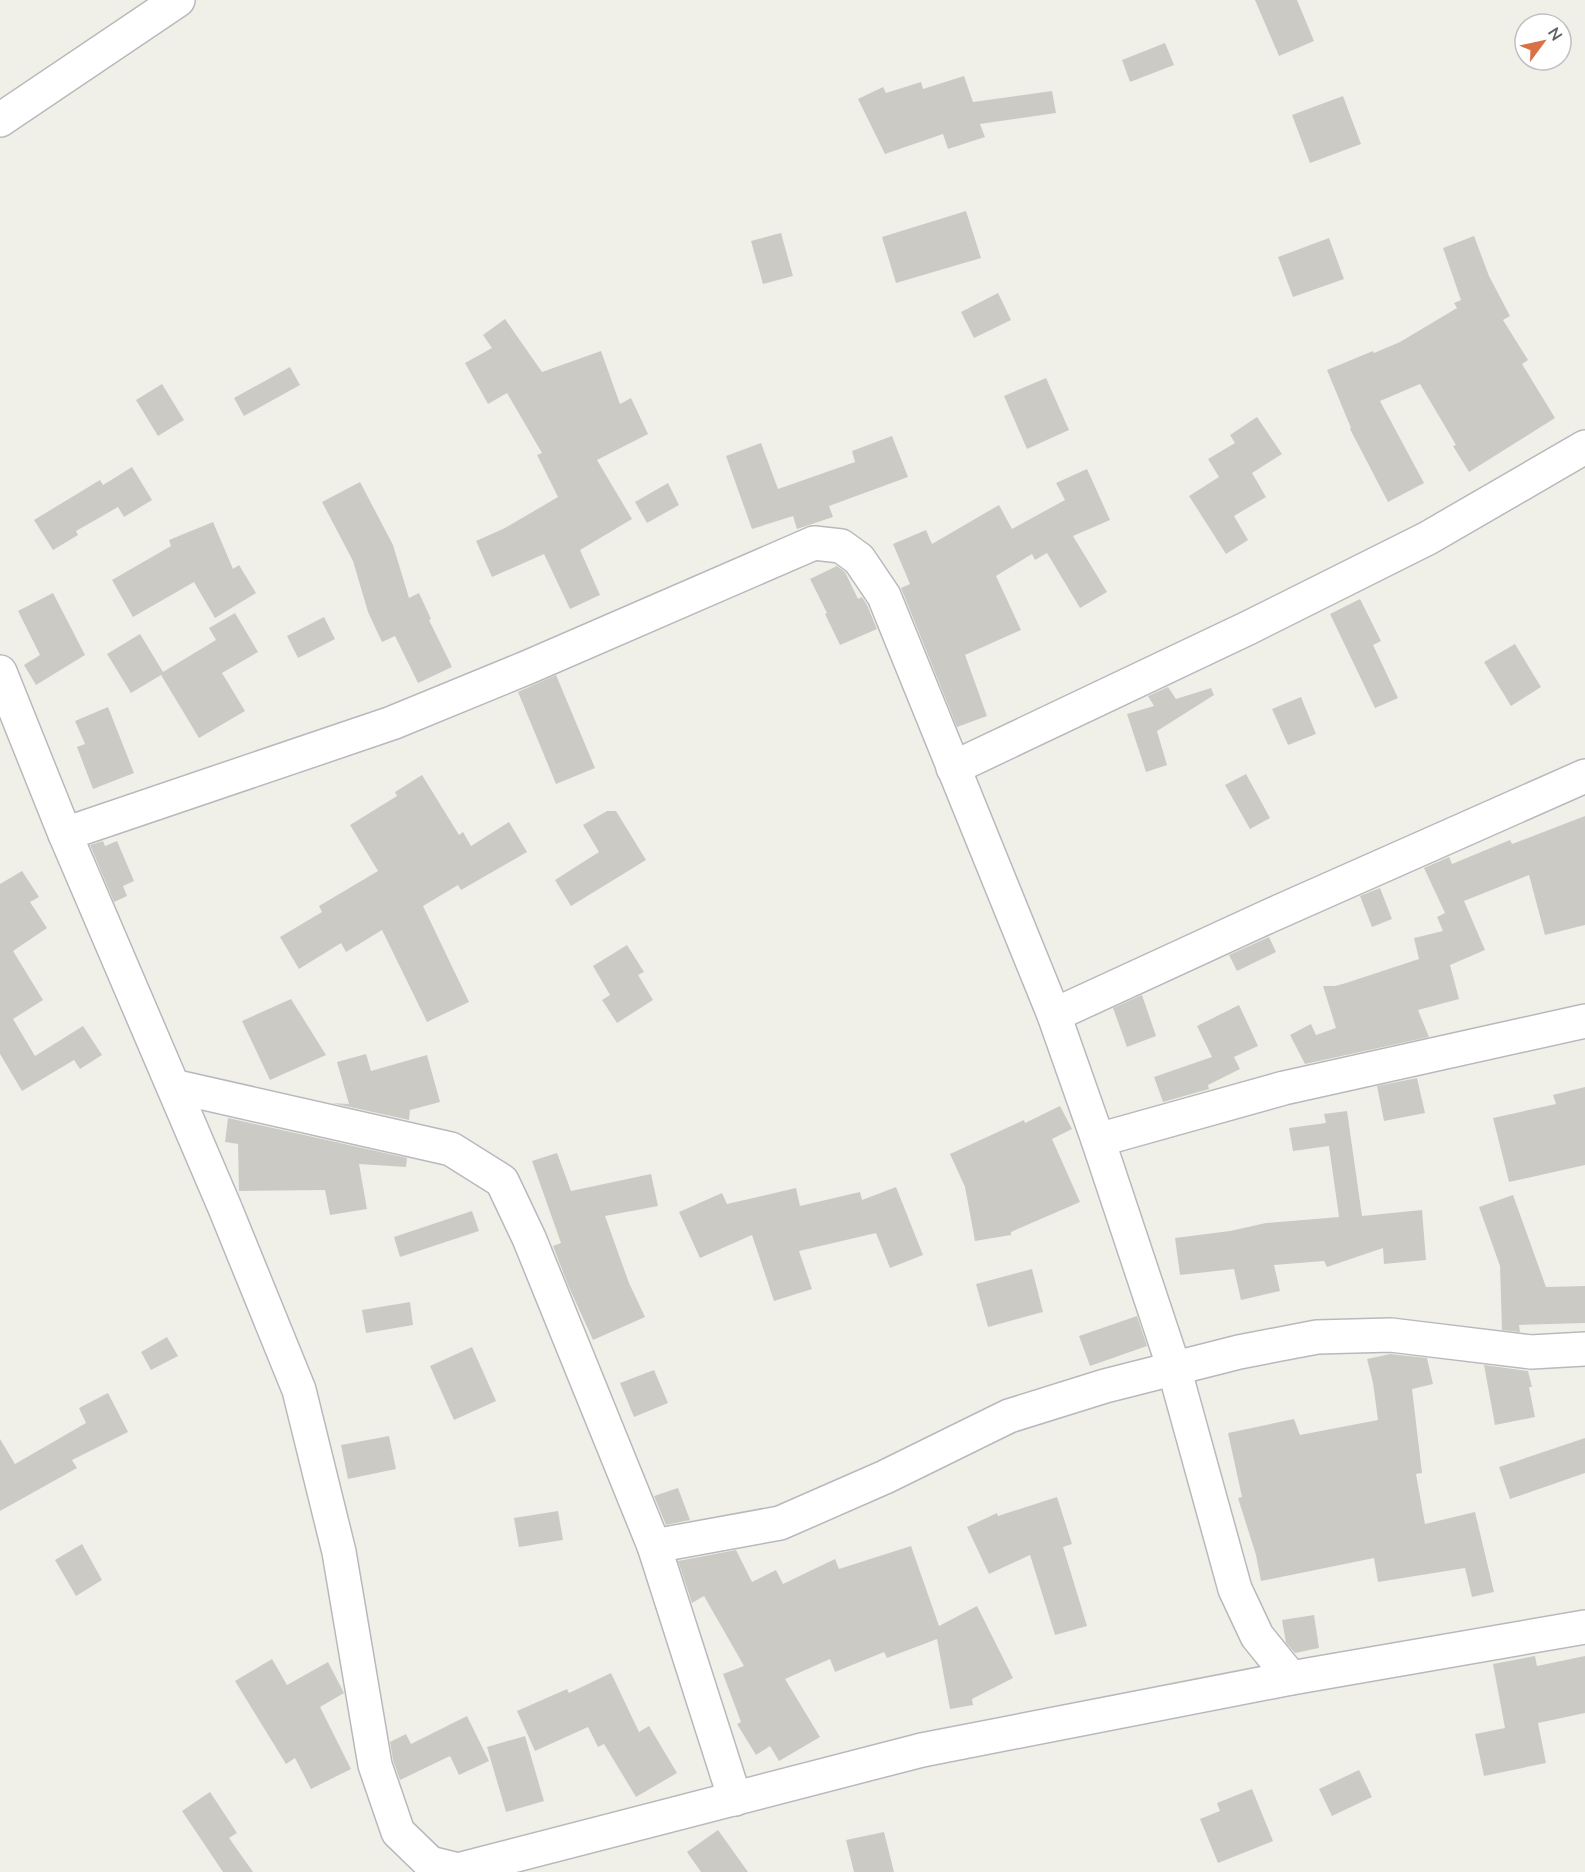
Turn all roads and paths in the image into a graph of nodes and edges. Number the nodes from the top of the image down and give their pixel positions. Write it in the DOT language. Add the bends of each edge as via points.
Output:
graph roads {
  1 [pos="178,0"];
  2 [pos="0,120"];
  3 [pos="1585,447"];
  4 [pos="0,672"];
  5 [pos="953,768"];
  6 [pos="1585,776"];
  7 [pos="65,834"];
  8 [pos="1054,1015"];
  9 [pos="1585,1022"];
  10 [pos="173,1086"];
  11 [pos="1098,1140"];
  12 [pos="1585,1349"];
  13 [pos="1174,1368"];
  14 [pos="654,1546"];
  15 [pos="1585,1627"];
  16 [pos="1291,1678"];
  17 [pos="735,1799"];
  1 -- 2 [label="street"];
  3 -- 5 [label="street" via="1428,538"];
  4 -- 7 [label="street"];
  5 -- 7 [label="street" via="884,596 859,559 841,546 814,543 392,723"];
  5 -- 8 [label="street"];
  6 -- 8 [label="street"];
  7 -- 10 [label="street"];
  8 -- 11 [label="street"];
  9 -- 11 [label="street" via="1284,1088"];
  10 -- 14 [label="street" via="451,1149 502,1181 529,1238"];
  10 -- 17 [label="street" via="299,1390 339,1552 375,1765 398,1832 430,1863 458,1870"];
  11 -- 13 [label="street"];
  12 -- 13 [label="street" via="1531,1352 1391,1335 1317,1337"];
  13 -- 14 [label="street" via="1009,1416 780,1523"];
  13 -- 16 [label="street" via="1235,1589 1257,1636"];
  14 -- 17 [label="street"];
  15 -- 16 [label="street"];
  16 -- 17 [label="street" via="922,1750"];
}
